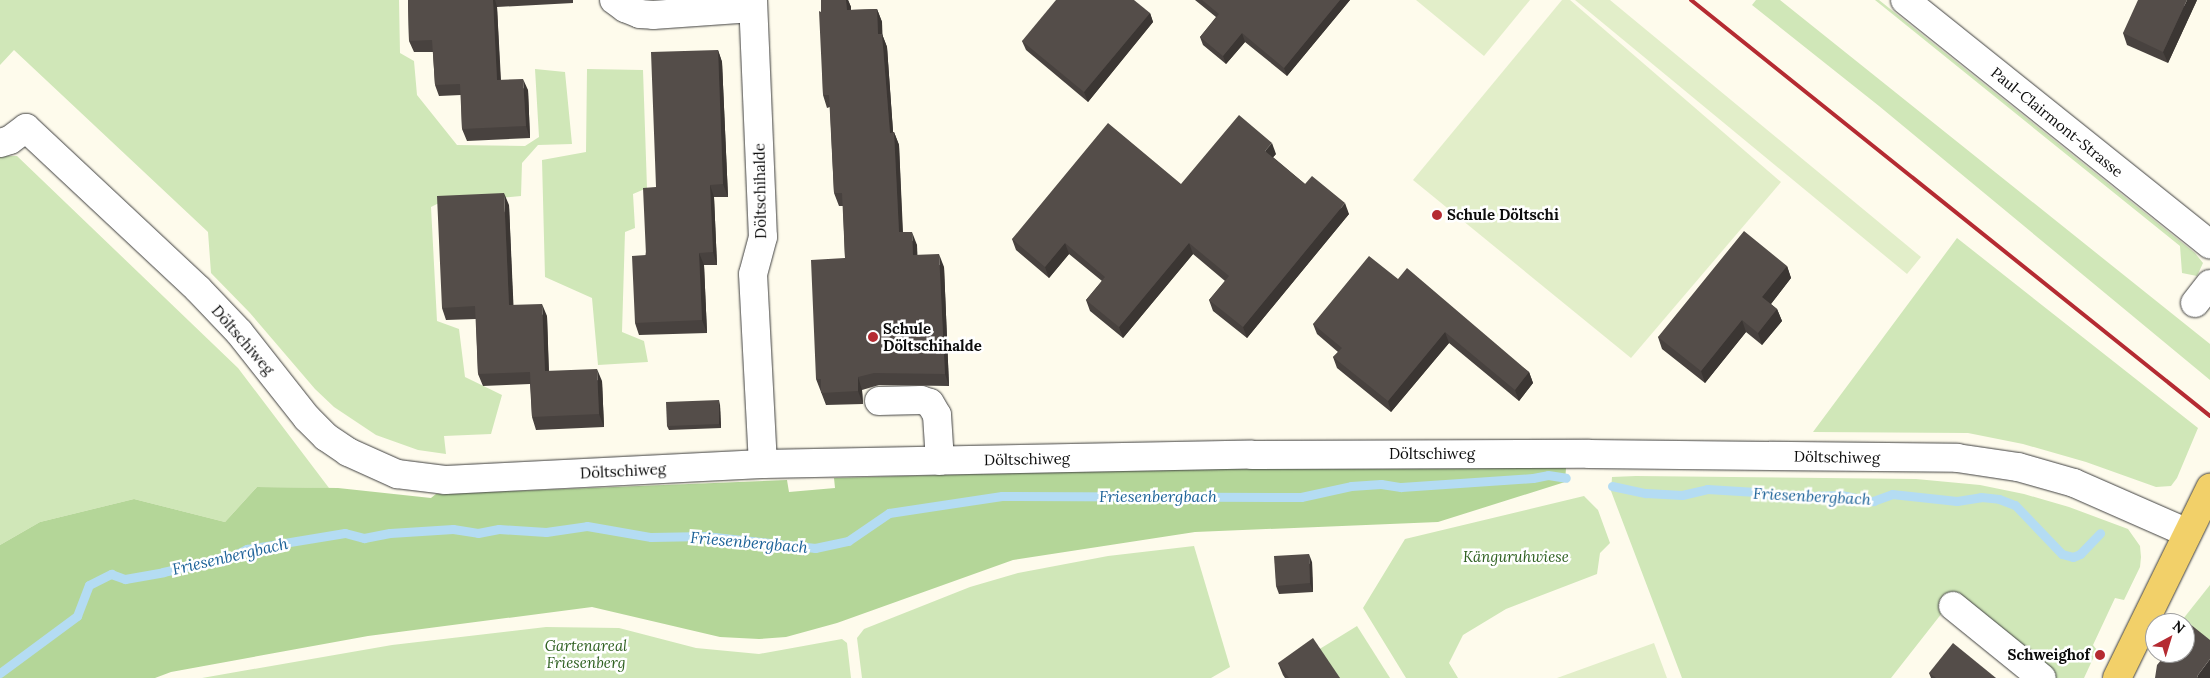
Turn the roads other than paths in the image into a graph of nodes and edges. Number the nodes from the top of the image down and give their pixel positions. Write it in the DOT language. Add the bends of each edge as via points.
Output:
graph roads {
  1 [pos="614,0"];
  2 [pos="1905,0"];
  3 [pos="753,4"];
  4 [pos="0,143"];
  5 [pos="2210,244"];
  6 [pos="879,401"];
  7 [pos="940,461"];
  8 [pos="763,464"];
  9 [pos="2210,488"];
  10 [pos="2188,533"];
  11 [pos="1953,606"];
  12 [pos="2042,678"];
  13 [pos="2117,678"];
  1 -- 3 [label="street, Döltschihalde" via="640,14 653,15"];
  2 -- 5 [label="street, Paul-Clairmont-Strasse"];
  3 -- 8 [label="street, Döltschihalde" via="763,237 754,274"];
  4 -- 8 [label="street, Döltschiweg" via="26,128 198,289 239,332 326,438 372,464 397,474 445,480"];
  6 -- 7 [label="street" via="921,400 930,403 937,415"];
  7 -- 8 [label="street, Döltschiweg"];
  7 -- 10 [label="street, Döltschiweg" via="1261,455 1589,454 1957,458 2018,467 2074,483"];
  9 -- 10 [label="main road"];
  10 -- 13 [label="main road"];
  11 -- 12 [label="street"];
}
